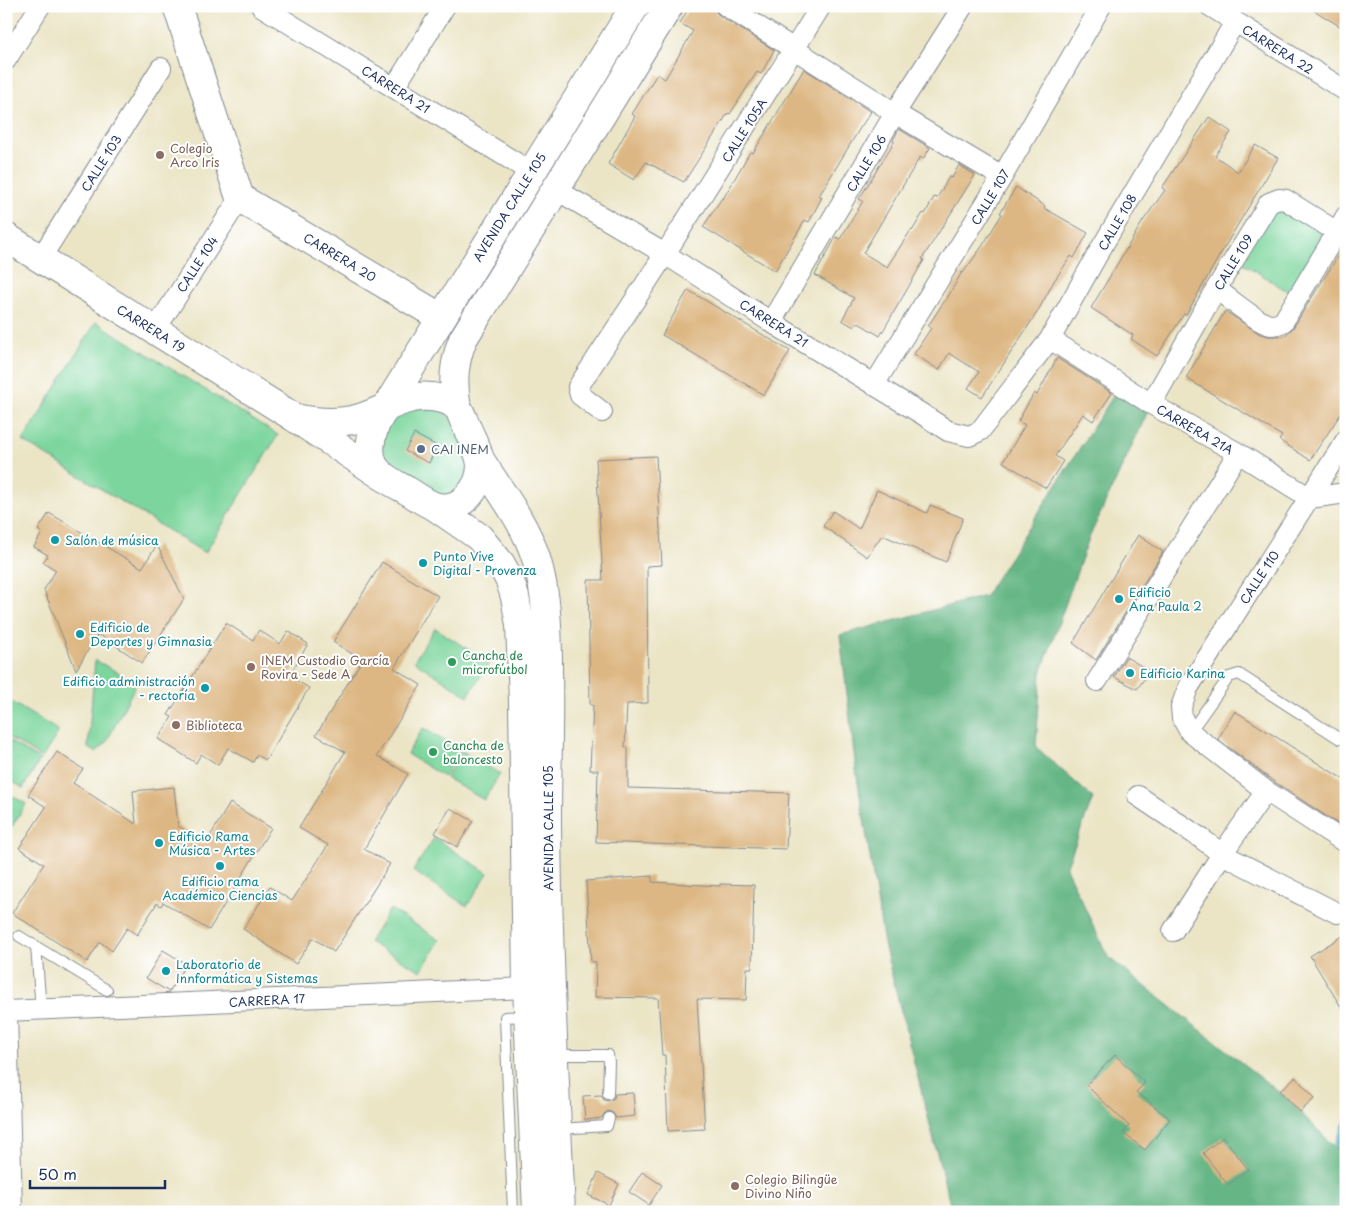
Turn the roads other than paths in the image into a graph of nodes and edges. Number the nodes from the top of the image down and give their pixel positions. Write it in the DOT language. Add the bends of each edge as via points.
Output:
graph roads {
  1 [pos="40,6"];
  2 [pos="177,6"];
  3 [pos="445,6"];
  4 [pos="634,6"];
  5 [pos="668,6"];
  6 [pos="726,6"];
  7 [pos="821,6"];
  8 [pos="963,6"];
  9 [pos="1101,6"];
  10 [pos="1210,6"];
  11 [pos="266,7"];
  12 [pos="1235,22"];
  13 [pos="795,50"];
  14 [pos="6,60"];
  15 [pos="161,68"];
  16 [pos="394,88"];
  17 [pos="1346,91"];
  18 [pos="895,113"];
  19 [pos="531,172"];
  20 [pos="1002,177"];
  21 [pos="555,189"];
  22 [pos="240,198"];
  23 [pos="1341,224"];
  24 [pos="6,237"];
  25 [pos="666,254"];
  26 [pos="40,259"];
  27 [pos="1216,289"];
  28 [pos="440,317"];
  29 [pos="771,322"];
  30 [pos="154,330"];
  31 [pos="1050,339"];
  32 [pos="874,385"];
  33 [pos="1151,404"];
  34 [pos="457,406"];
  35 [pos="385,409"];
  36 [pos="602,412"];
  37 [pos="991,416"];
  38 [pos="295,418"];
  39 [pos="1346,440"];
  40 [pos="1238,453"];
  41 [pos="481,461"];
  42 [pos="384,477"];
  43 [pos="1346,493"];
  44 [pos="1310,498"];
  45 [pos="434,506"];
  46 [pos="1097,681"];
  47 [pos="1186,725"];
  48 [pos="1340,738"];
  49 [pos="1266,791"];
  50 [pos="1138,796"];
  51 [pos="1346,843"];
  52 [pos="1222,854"];
  53 [pos="1337,913"];
  54 [pos="1173,930"];
  55 [pos="19,936"];
  56 [pos="36,946"];
  57 [pos="527,988"];
  58 [pos="107,990"];
  59 [pos="41,1010"];
  60 [pos="6,1012"];
  61 [pos="528,1016"];
  62 [pos="554,1055"];
  63 [pos="608,1094"];
  64 [pos="609,1118"];
  65 [pos="557,1130"];
  66 [pos="12,1212"];
  67 [pos="513,1212"];
  68 [pos="537,1212"];
  69 [pos="561,1212"];
  1 -- 14 [label="street"];
  2 -- 22 [label="main road"];
  3 -- 16 [label="street"];
  4 -- 19 [label="main road, AVENIDA CALLE 105"];
  5 -- 21 [label="main road"];
  6 -- 13 [label="street"];
  7 -- 13 [label="street, CALLE 105A"];
  8 -- 18 [label="street, CALLE 106"];
  9 -- 20 [label="street, CALLE 107"];
  10 -- 12 [label="street, CARRERA 22"];
  11 -- 16 [label="street, CARRERA 21"];
  12 -- 17 [label="street, CARRERA 22"];
  12 -- 31 [label="street, CALLE 108"];
  13 -- 18 [label="street"];
  13 -- 25 [label="street, CALLE 105A"];
  15 -- 26 [label="street, CALLE 103"];
  16 -- 19 [label="street, CARRERA 21"];
  18 -- 20 [label="street"];
  18 -- 29 [label="street, CALLE 106"];
  19 -- 28 [label="main road, AVENIDA CALLE 105"];
  20 -- 32 [label="street, CALLE 107"];
  21 -- 25 [label="street, CARRERA 21"];
  21 -- 34 [label="main road" via="463,339 456,356 454,376"];
  22 -- 28 [label="main road, CARRERA 20"];
  22 -- 30 [label="street, CALLE 104"];
  23 -- 27 [label="street, CALLE 109" via="1286,200 1269,203"];
  23 -- 27 [label="street" via="1283,322 1269,325"];
  24 -- 26 [label="main road, CARRERA 19"];
  25 -- 29 [label="street, CARRERA 21"];
  25 -- 36 [label="street, CALLE 105A" via="578,387 580,395"];
  26 -- 30 [label="main road, CARRERA 19"];
  27 -- 33 [label="street, CALLE 109"];
  28 -- 35 [label="main road, AVENIDA CALLE 105"];
  29 -- 32 [label="street, CARRERA 21"];
  30 -- 38 [label="main road, CARRERA 19"];
  31 -- 33 [label="street, CARRERA 21A"];
  31 -- 37 [label="street, CALLE 108"];
  32 -- 37 [label="street, CARRERA 21" via="948,431 969,436 980,430"];
  33 -- 40 [label="street, CARRERA 21A"];
  34 -- 35 [label="main road" via="420,396 396,402"];
  34 -- 41 [label="main road"];
  35 -- 38 [label="main road, CARRERA 19" via="337,422"];
  35 -- 42 [label="main road" via="375,425 371,451 376,468"];
  38 -- 42 [label="main road, CARRERA 19"];
  39 -- 44 [label="street, CALLE 110"];
  40 -- 44 [label="street, CARRERA 21A"];
  40 -- 46 [label="street"];
  41 -- 45 [label="main road" via="481,474 470,496 446,507"];
  41 -- 62 [label="main road, AVENIDA CALLE 105" via="530,544 545,598 548,626 548,898"];
  42 -- 45 [label="main road"];
  43 -- 44 [label="street"];
  44 -- 47 [label="street, CALLE 110" via="1188,688 1181,707"];
  45 -- 57 [label="main road, AVENIDA CALLE 105" via="479,537 492,552 510,581 518,610 524,702"];
  47 -- 48 [label="lane" via="1229,677 1239,674"];
  47 -- 49 [label="street"];
  49 -- 51 [label="street"];
  49 -- 52 [label="street"];
  50 -- 52 [label="street"];
  52 -- 53 [label="street"];
  52 -- 54 [label="street"];
  55 -- 56 [label="lane"];
  56 -- 58 [label="lane"];
  56 -- 59 [label="lane"];
  57 -- 59 [label="street, CARRERA 17"];
  57 -- 61 [label="main road, AVENIDA CALLE 105"];
  59 -- 60 [label="street, CARRERA 17"];
  60 -- 66 [label="street"];
  61 -- 67 [label="lane" via="505,1017"];
  61 -- 68 [label="main road, AVENIDA CALLE 105"];
  62 -- 63 [label="lane" via="608,1055"];
  62 -- 65 [label="main road, AVENIDA CALLE 105"];
  64 -- 65 [label="lane" via="607,1126"];
  65 -- 69 [label="main road, AVENIDA CALLE 105"];
}
